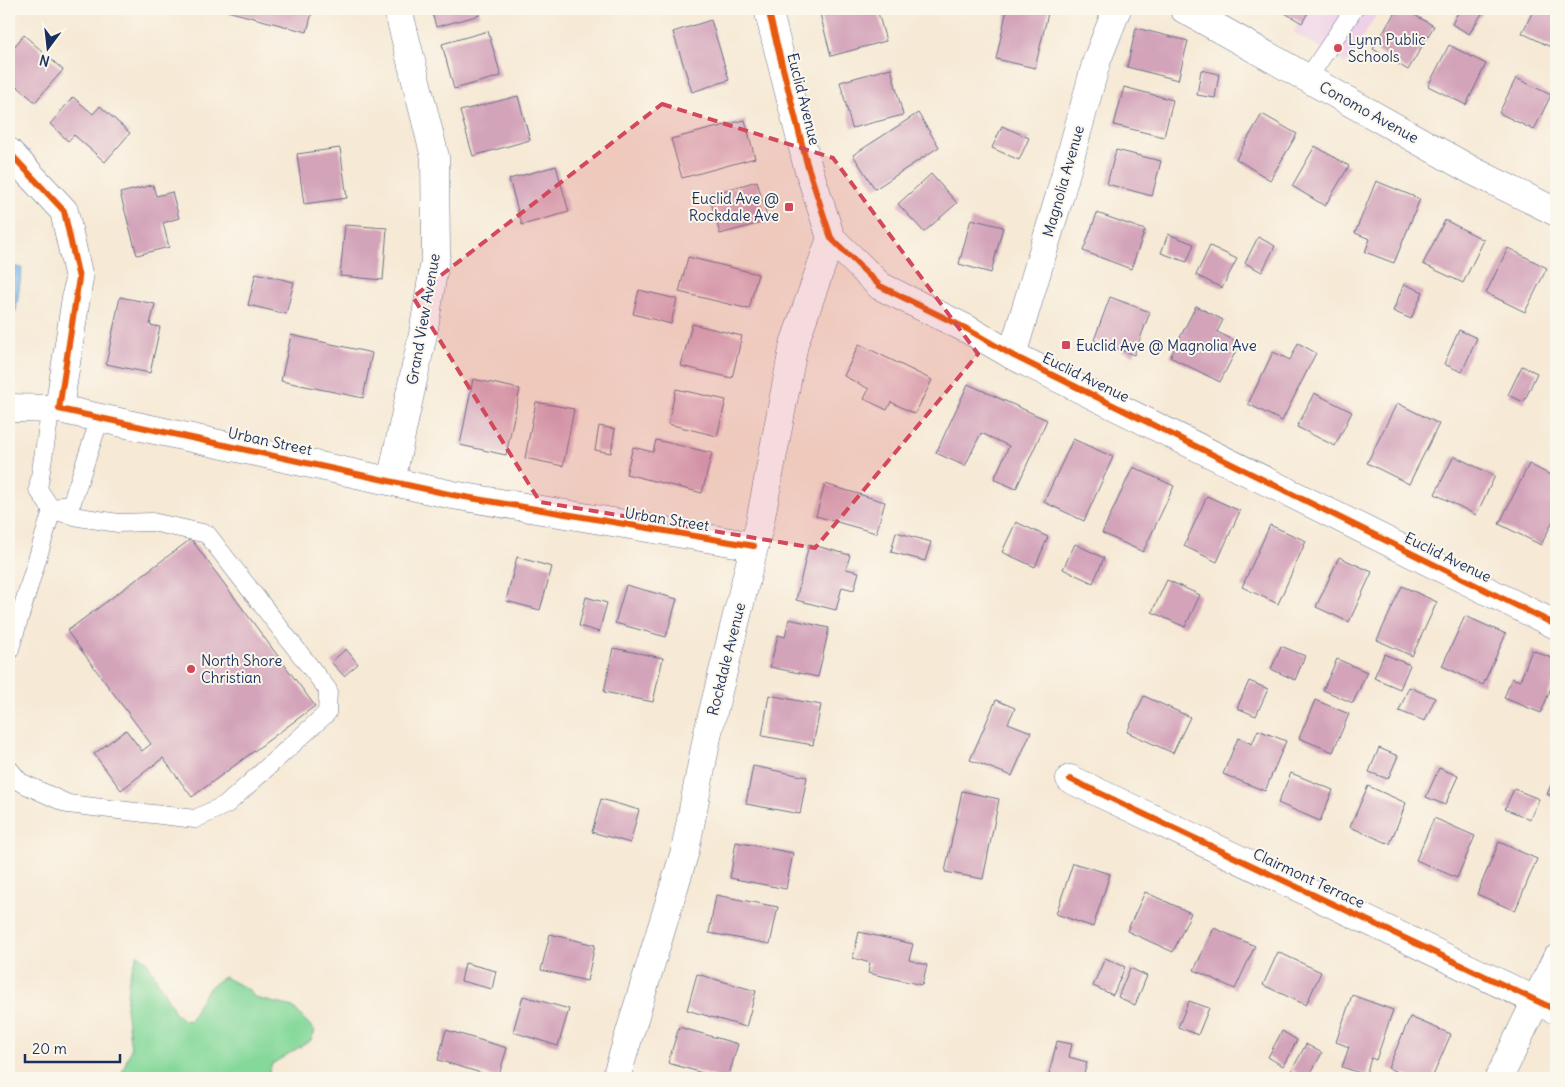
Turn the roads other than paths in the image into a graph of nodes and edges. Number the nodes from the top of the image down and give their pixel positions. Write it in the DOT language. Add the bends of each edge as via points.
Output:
graph roads {
  1 [pos="398,9"];
  2 [pos="768,9"];
  3 [pos="1117,9"];
  4 [pos="1184,9"];
  5 [pos="1354,9"];
  6 [pos="1308,78"];
  7 [pos="9,152"];
  8 [pos="1556,212"];
  9 [pos="830,238"];
  10 [pos="1012,355"];
  11 [pos="9,408"];
  12 [pos="55,409"];
  13 [pos="100,418"];
  14 [pos="391,481"];
  15 [pos="52,510"];
  16 [pos="754,546"];
  17 [pos="1556,624"];
  18 [pos="9,652"];
  19 [pos="9,769"];
  20 [pos="1070,779"];
  21 [pos="1556,959"];
  22 [pos="1546,1005"];
  23 [pos="616,1078"];
  24 [pos="1499,1078"];
  1 -- 14 [label="street, Grand View Avenue" via="435,157 436,254 423,334"];
  2 -- 9 [label="street, Euclid Avenue" via="807,164"];
  3 -- 10 [label="street, Magnolia Avenue" via="1097,60"];
  4 -- 6 [label="street, Conomo Avenue"];
  5 -- 6 [label="lane"];
  6 -- 8 [label="street, Conomo Avenue" via="1474,171"];
  7 -- 12 [label="street" via="64,211 78,278"];
  9 -- 10 [label="street, Euclid Avenue" via="880,286"];
  9 -- 16 [label="street, Rockdale Avenue" via="794,344"];
  10 -- 17 [label="street, Euclid Avenue"];
  11 -- 12 [label="street, Urban Street"];
  12 -- 13 [label="street, Urban Street"];
  12 -- 15 [label="lane" via="38,489"];
  13 -- 14 [label="street, Urban Street"];
  13 -- 15 [label="lane" via="72,502"];
  14 -- 16 [label="street, Urban Street" via="482,500"];
  15 -- 18 [label="lane"];
  15 -- 19 [label="lane" via="118,523 152,522 207,534 328,690 327,712 227,804 195,819 68,804 20,782"];
  16 -- 23 [label="street, Rockdale Avenue" via="708,732 685,851"];
  20 -- 22 [label="street, Clairmont Terrace"];
  21 -- 22 [label="street"];
  22 -- 24 [label="street"];
}
